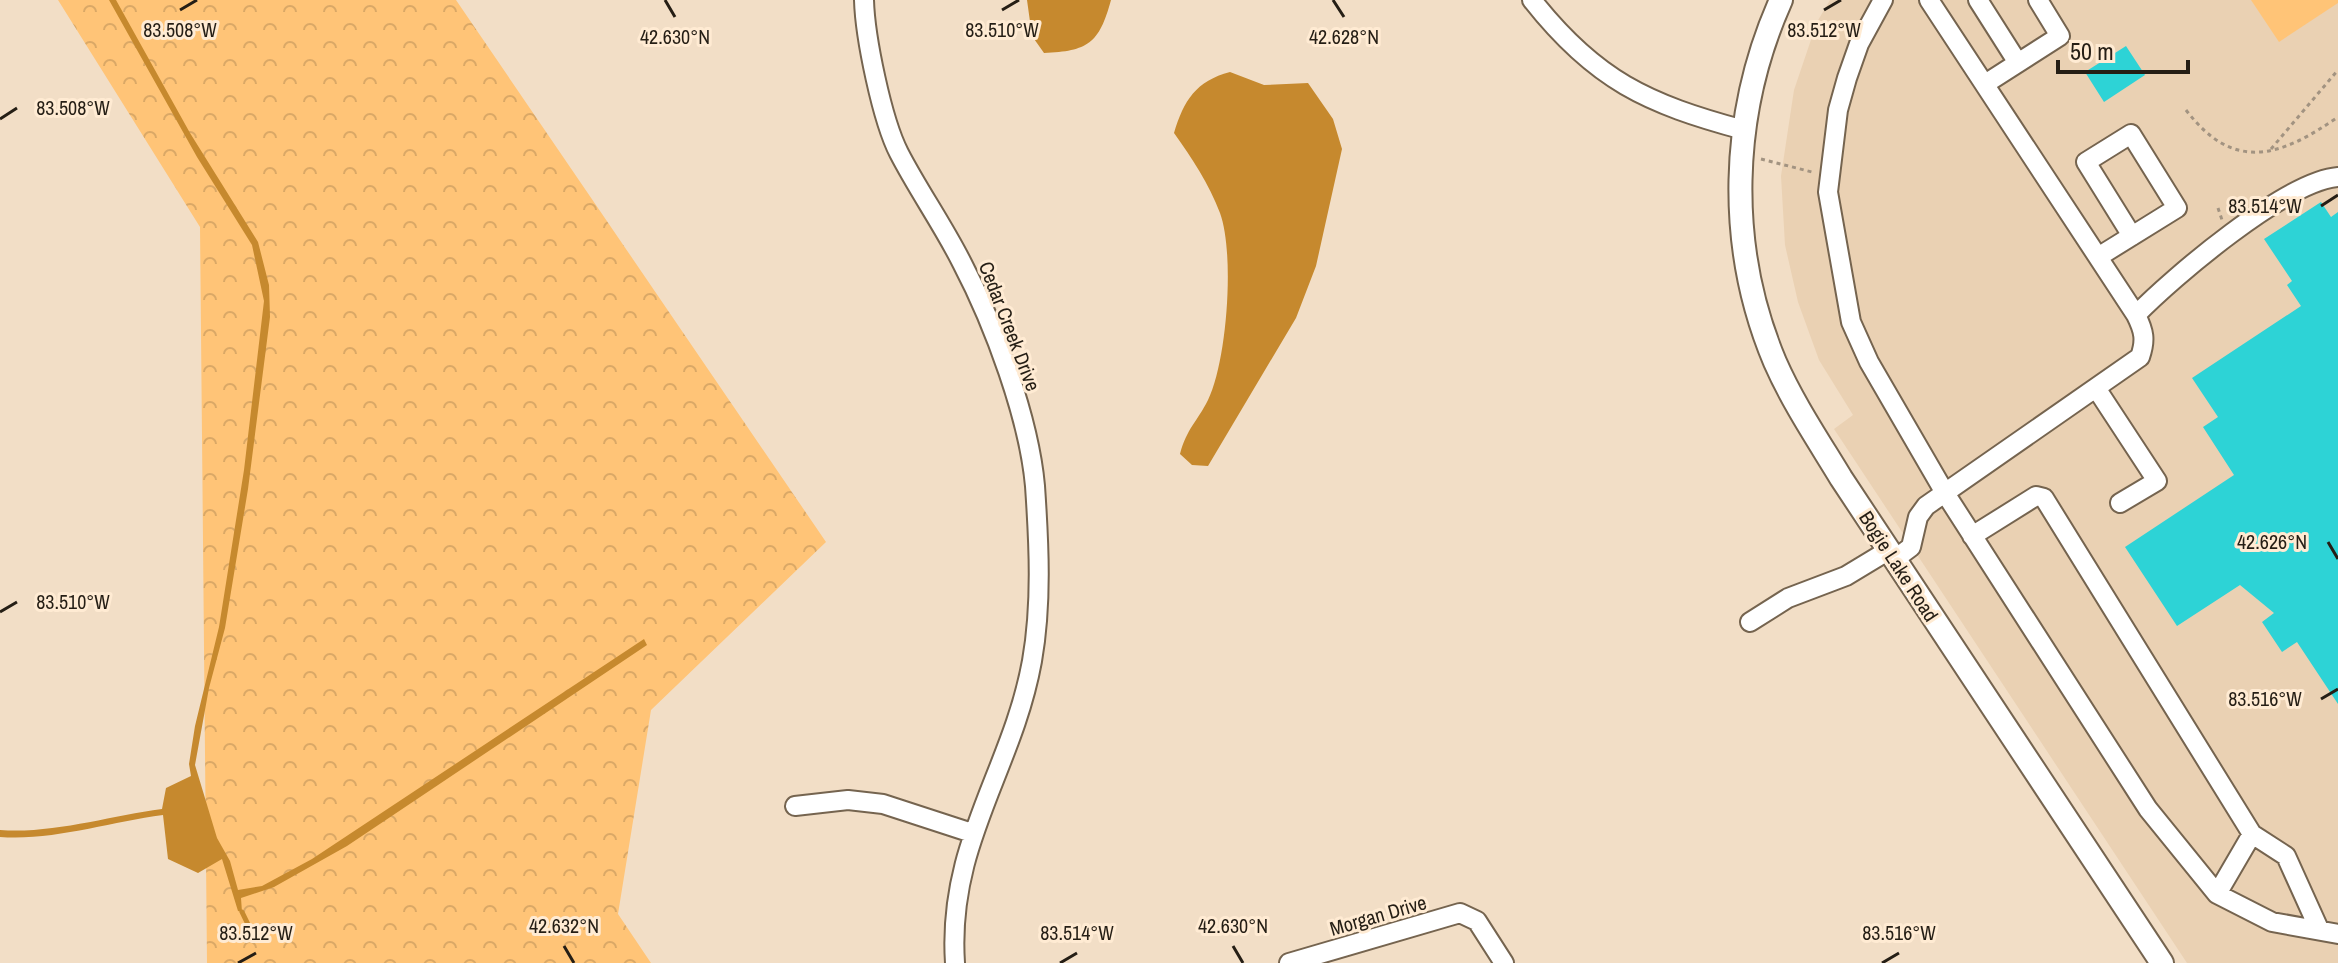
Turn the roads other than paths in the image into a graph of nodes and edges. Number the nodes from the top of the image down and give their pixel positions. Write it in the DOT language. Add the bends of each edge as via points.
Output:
graph roads {
  1 [pos="864,0"];
  2 [pos="1532,0"];
  3 [pos="1781,0"];
  4 [pos="1883,0"];
  5 [pos="1929,0"];
  6 [pos="1978,0"];
  7 [pos="2038,0"];
  8 [pos="2018,63"];
  9 [pos="1985,84"];
  10 [pos="1744,130"];
  11 [pos="2338,177"];
  12 [pos="2132,236"];
  13 [pos="2098,257"];
  14 [pos="2136,315"];
  15 [pos="2096,388"];
  16 [pos="1945,493"];
  17 [pos="2120,503"];
  18 [pos="1972,536"];
  19 [pos="1892,554"];
  20 [pos="1750,622"];
  21 [pos="795,806"];
  22 [pos="972,833"];
  23 [pos="2252,834"];
  24 [pos="2217,894"];
  25 [pos="2319,929"];
  26 [pos="2338,934"];
  27 [pos="955,963"];
  28 [pos="1289,963"];
  29 [pos="1504,963"];
  30 [pos="2162,963"];
  1 -- 22 [label="street, Cedar Creek Drive" via="865,33 897,150 969,278 1014,390 1034,482 1039,584 1032,662 1005,752"];
  2 -- 10 [label="street" via="1562,38 1606,76 1662,104"];
  3 -- 10 [label="main road, Bogie Lake Road" via="1759,58"];
  4 -- 16 [label="street" via="1859,44 1838,110 1829,176 1831,218 1851,322"];
  5 -- 9 [label="street"];
  6 -- 8 [label="street"];
  7 -- 8 [label="street" via="2060,36"];
  8 -- 9 [label="street"];
  9 -- 13 [label="street"];
  10 -- 19 [label="main road, Bogie Lake Road" via="1745,251 1769,347 1802,415"];
  11 -- 14 [label="street" via="2296,190 2173,276"];
  12 -- 12 [label="street" via="2177,208 2131,134 2086,162"];
  12 -- 13 [label="street"];
  13 -- 14 [label="street"];
  14 -- 15 [label="street" via="2144,332 2140,357"];
  15 -- 16 [label="street"];
  15 -- 17 [label="street" via="2157,481"];
  16 -- 18 [label="street"];
  16 -- 19 [label="street" via="1918,517 1911,547"];
  18 -- 23 [label="street" via="2036,496 2044,498"];
  18 -- 24 [label="street" via="2148,809"];
  19 -- 20 [label="street" via="1788,598"];
  19 -- 30 [label="main road, Bogie Lake Road"];
  21 -- 22 [label="street" via="848,800 883,804"];
  22 -- 27 [label="street, Cedar Creek Drive" via="961,868 953,930"];
  23 -- 24 [label="street"];
  23 -- 25 [label="street" via="2286,856"];
  24 -- 25 [label="street" via="2272,922"];
  25 -- 26 [label="street"];
  28 -- 29 [label="street, Morgan Drive" via="1460,913 1477,921"];
}
